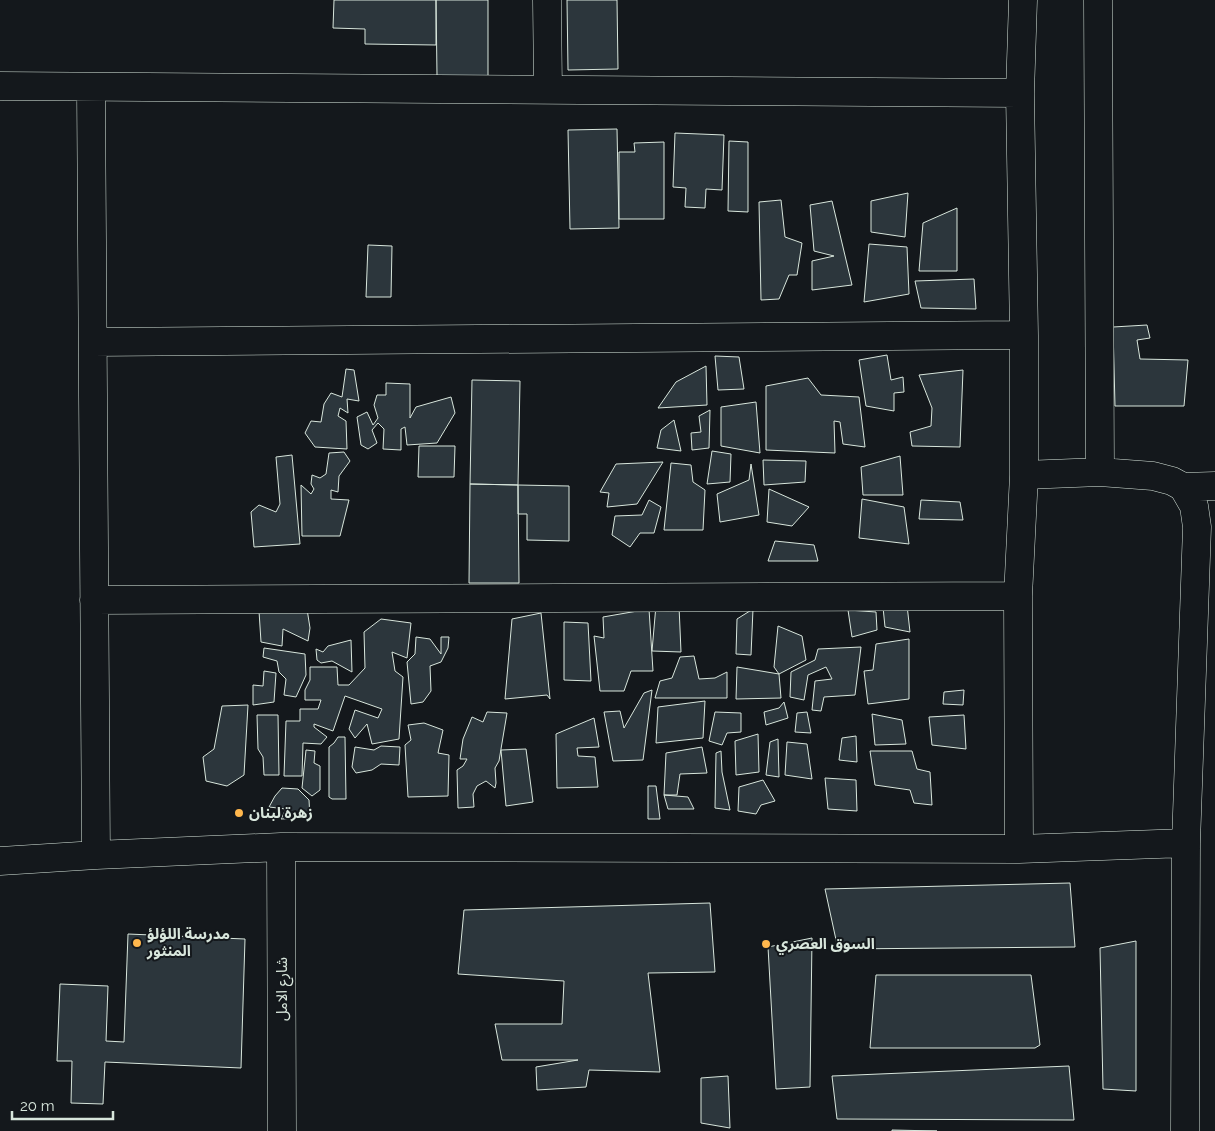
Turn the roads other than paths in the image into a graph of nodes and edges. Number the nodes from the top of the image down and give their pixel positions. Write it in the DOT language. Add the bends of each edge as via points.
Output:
graph roads {
  1 [pos="547,0"];
  2 [pos="1023,0"];
  3 [pos="1098,0"];
  4 [pos="0,86"];
  5 [pos="91,88"];
  6 [pos="548,90"];
  7 [pos="1020,93"];
  8 [pos="1024,335"];
  9 [pos="93,342"];
  10 [pos="1100,472"];
  11 [pos="1024,475"];
  12 [pos="1215,486"];
  13 [pos="1183,487"];
  14 [pos="1018,596"];
  15 [pos="94,600"];
  16 [pos="1186,843"];
  17 [pos="281,848"];
  18 [pos="1019,849"];
  19 [pos="96,855"];
  20 [pos="0,861"];
  21 [pos="282,1131"];
  22 [pos="1185,1131"];
  1 -- 6 [label="street"];
  2 -- 7 [label="street"];
  3 -- 10 [label="street"];
  4 -- 5 [label="street"];
  5 -- 6 [label="street"];
  5 -- 9 [label="street"];
  6 -- 7 [label="street"];
  7 -- 8 [label="street"];
  8 -- 9 [label="street"];
  8 -- 11 [label="street"];
  9 -- 15 [label="street"];
  10 -- 11 [label="street"];
  10 -- 13 [label="street" via="1153,476"];
  11 -- 14 [label="street"];
  12 -- 13 [label="street"];
  13 -- 16 [label="street" via="1194,506 1197,527"];
  14 -- 15 [label="street"];
  14 -- 18 [label="street"];
  15 -- 19 [label="street"];
  16 -- 18 [label="street"];
  16 -- 22 [label="street"];
  17 -- 18 [label="street"];
  17 -- 19 [label="street"];
  17 -- 21 [label="street, شارع الامل"];
  19 -- 20 [label="street"];
}
